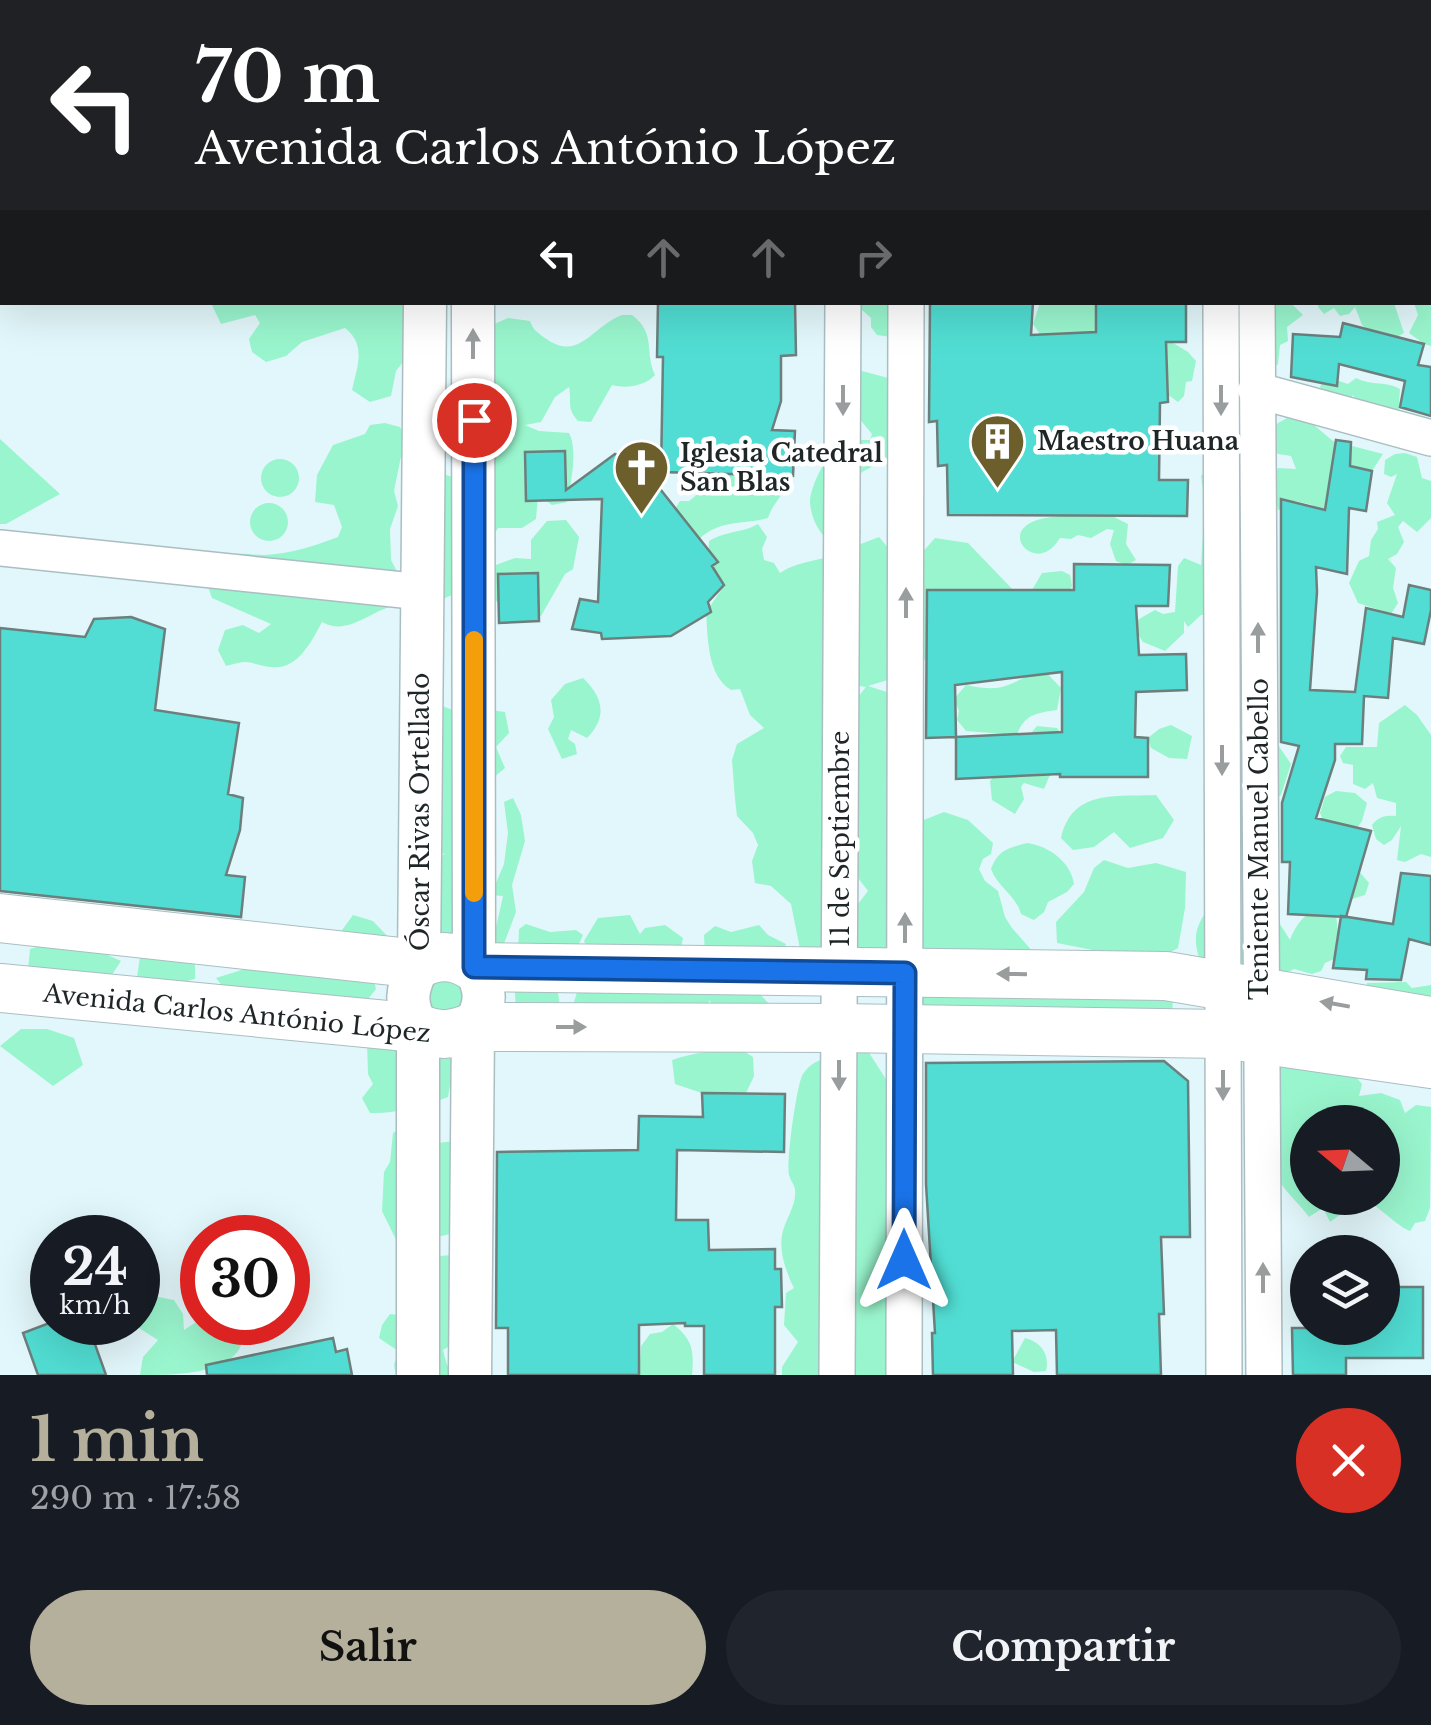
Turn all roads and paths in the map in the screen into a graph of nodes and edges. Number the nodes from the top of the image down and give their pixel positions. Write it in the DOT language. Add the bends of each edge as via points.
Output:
graph roads {
  1 [pos="424,305"];
  2 [pos="474,305"];
  3 [pos="843,305"];
  4 [pos="906,305"];
  5 [pos="1221,305"];
  6 [pos="1258,305"];
  7 [pos="1256,390"];
  8 [pos="1431,438"];
  9 [pos="0,548"];
  10 [pos="422,592"];
  11 [pos="0,918"];
  12 [pos="419,964"];
  13 [pos="474,967"];
  14 [pos="839,973"];
  15 [pos="905,973"];
  16 [pos="0,988"];
  17 [pos="1241,988"];
  18 [pos="1431,1022"];
  19 [pos="474,1027"];
  20 [pos="418,1028"];
  21 [pos="839,1028"];
  22 [pos="905,1029"];
  23 [pos="1242,1037"];
  24 [pos="1431,1064"];
  25 [pos="418,1375"];
  26 [pos="470,1375"];
  27 [pos="837,1375"];
  28 [pos="904,1375"];
  29 [pos="1224,1375"];
  30 [pos="1264,1375"];
  1 -- 10 [label="street, Óscar Rivas Ortellado"];
  13 -- 2 [label="street, one-way"];
  3 -- 14 [label="street, 11 de Septiembre, one-way"];
  15 -- 4 [label="street, one-way"];
  5 -- 17 [label="street, Teniente Manuel Cabello, one-way"];
  6 -- 7 [label="street, Teniente Manuel Cabello"];
  7 -- 8 [label="street"];
  17 -- 7 [label="street, Teniente Manuel Cabello, one-way"];
  9 -- 10 [label="street"];
  10 -- 12 [label="street, Óscar Rivas Ortellado"];
  11 -- 12 [label="main road"];
  12 -- 13 [label="main road" via="460,958"];
  12 -- 20 [label="street, Óscar Rivas Ortellado" via="406,1008"];
  13 -- 14 [label="main road"];
  13 -- 19 [label="street" via="484,985 484,1010"];
  14 -- 15 [label="main road"];
  14 -- 21 [label="street, 11 de Septiembre"];
  17 -- 15 [label="main road, one-way" via="1166,976"];
  15 -- 22 [label="street"];
  16 -- 20 [label="main road, Avenida Carlos António López"];
  18 -- 17 [label="main road, one-way"];
  17 -- 23 [label="street, Teniente Manuel Cabello"];
  19 -- 20 [label="main road, Avenida Carlos António López" via="452,1035"];
  19 -- 21 [label="main road, Avenida Carlos António López, one-way"];
  19 -- 26 [label="street"];
  20 -- 25 [label="street, Óscar Rivas Ortellado"];
  21 -- 22 [label="main road, Avenida Carlos António López"];
  21 -- 27 [label="street, 11 de Septiembre, one-way"];
  22 -- 23 [label="main road, Avenida Carlos António López"];
  22 -- 28 [label="street"];
  23 -- 24 [label="main road, Avenida Carlos António López"];
  23 -- 29 [label="street, Teniente Manuel Cabello, one-way"];
  30 -- 23 [label="street, Teniente Manuel Cabello, one-way"];
}
